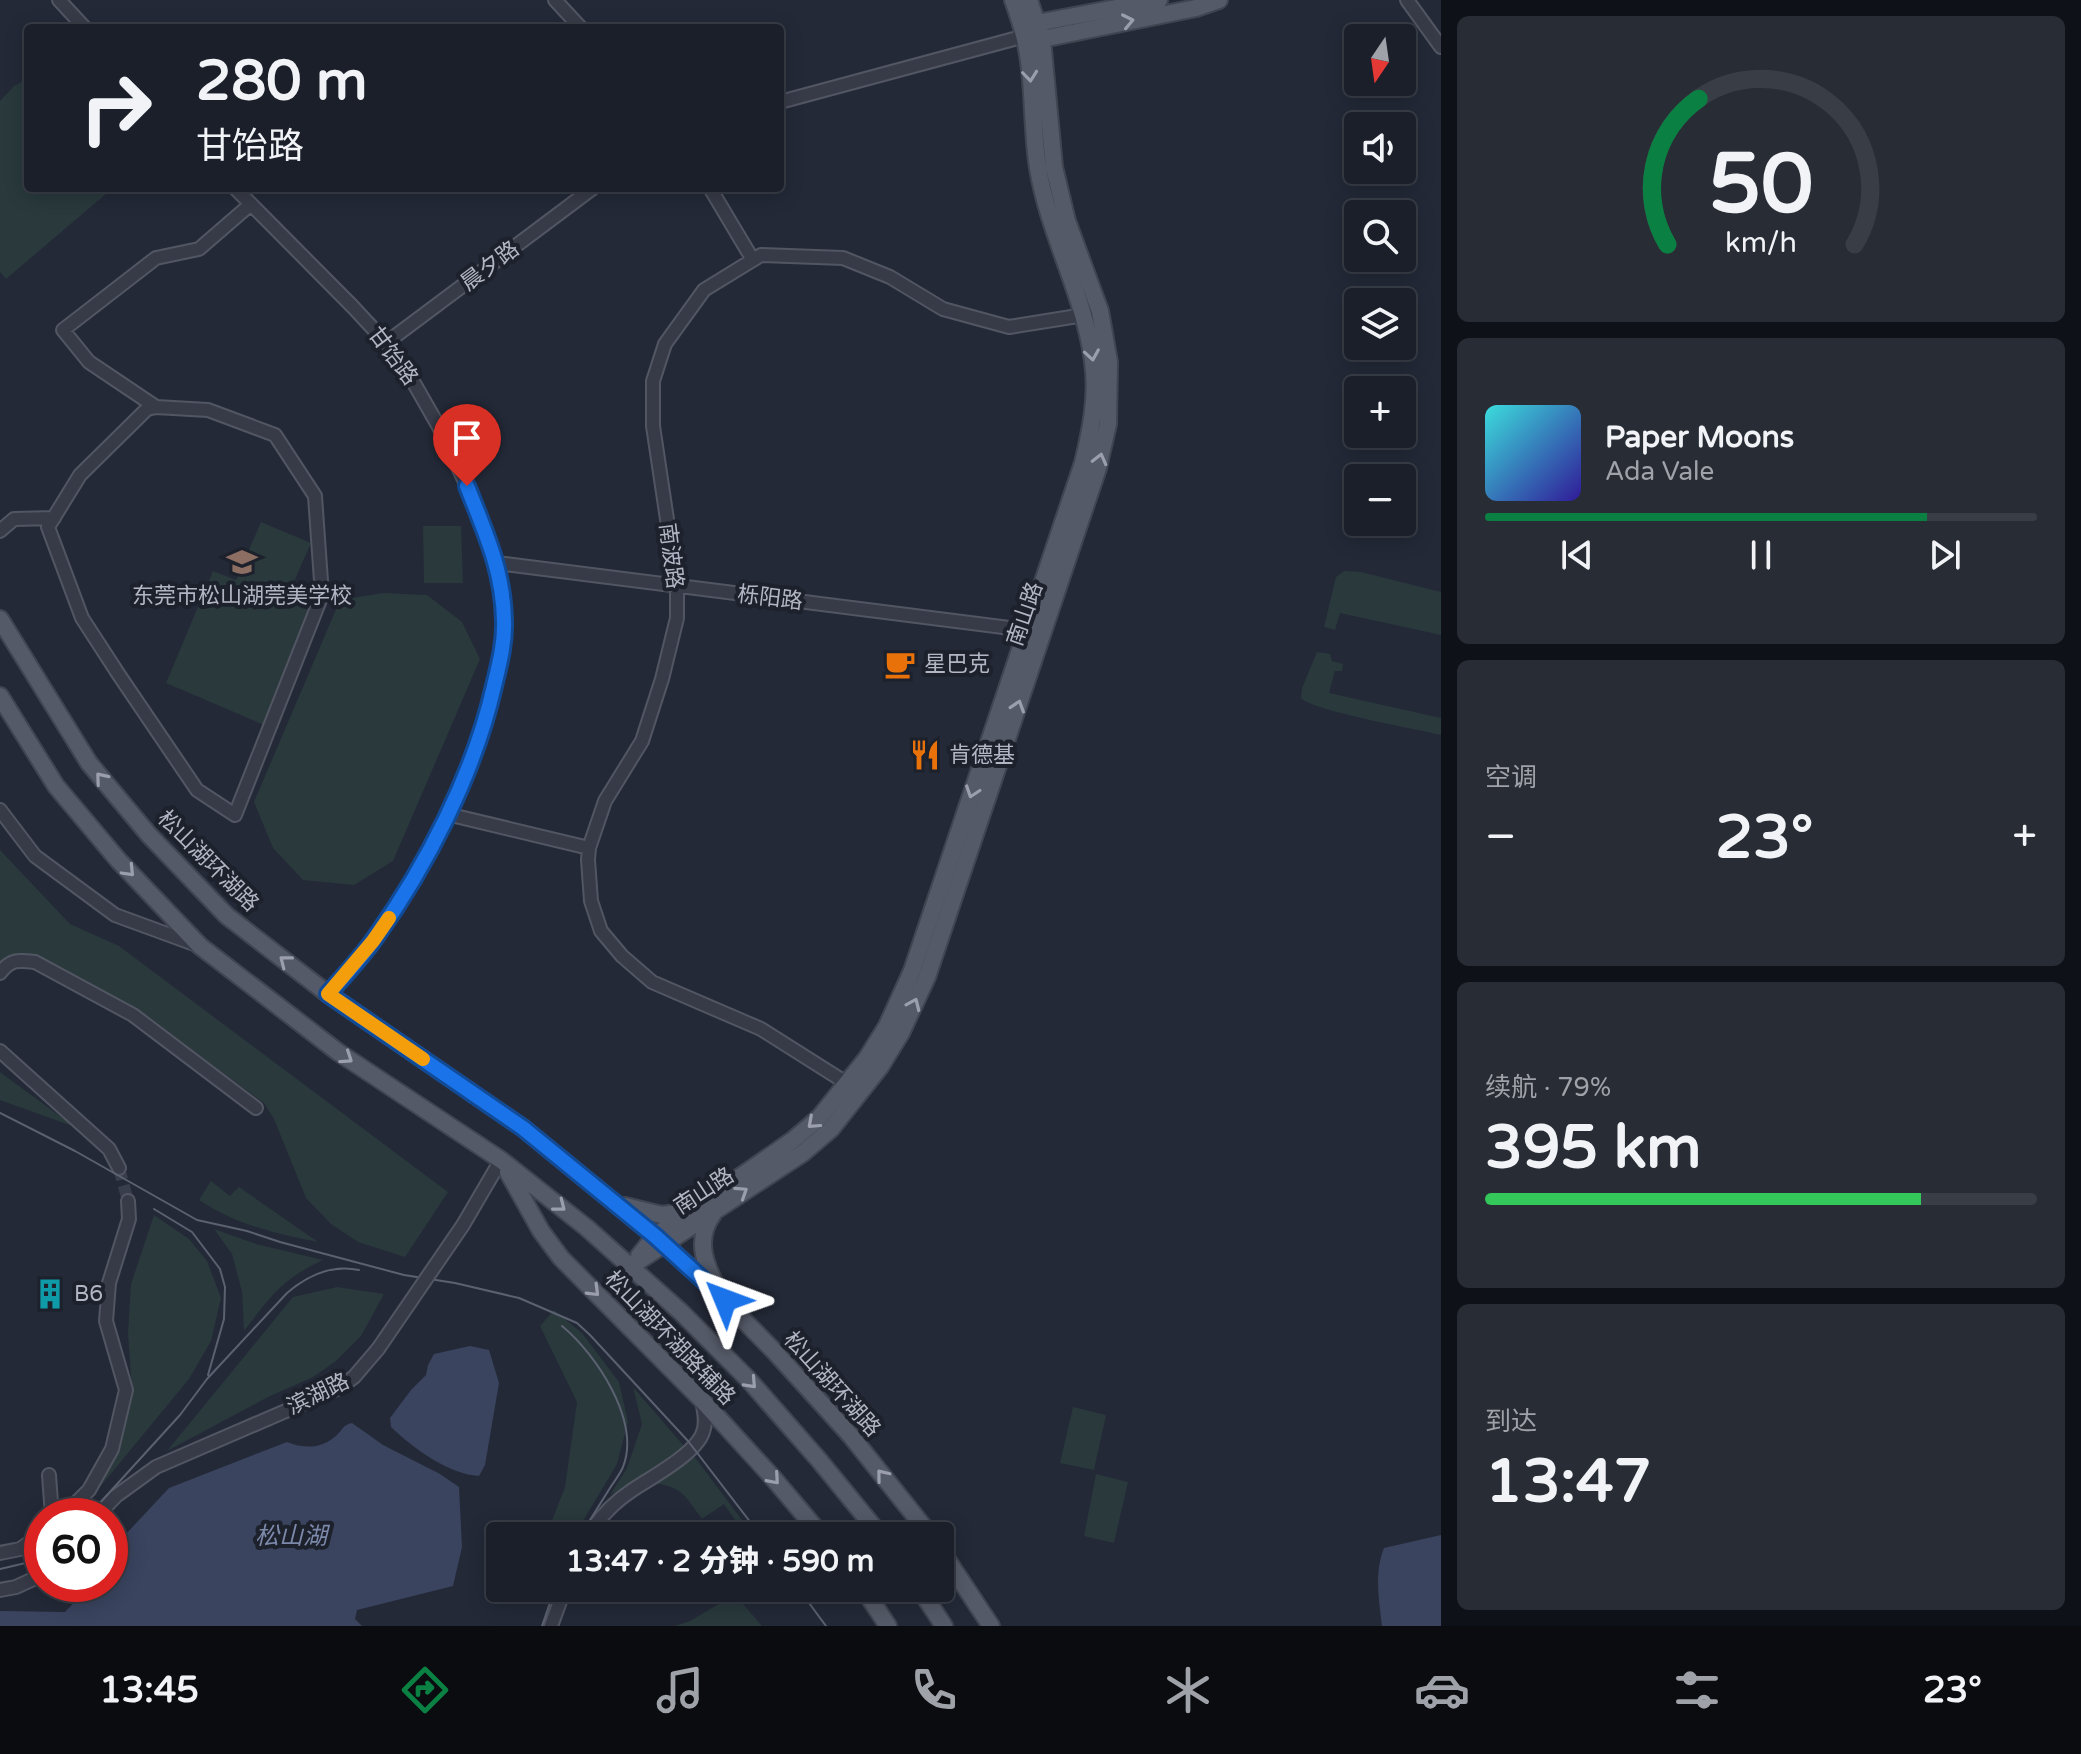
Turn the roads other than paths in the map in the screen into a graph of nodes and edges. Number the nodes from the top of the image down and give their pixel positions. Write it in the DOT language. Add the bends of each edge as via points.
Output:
graph roads {
  1 [pos="59,0"];
  2 [pos="75,0"];
  3 [pos="555,0"];
  4 [pos="1013,0"];
  5 [pos="1029,0"];
  6 [pos="1159,0"];
  7 [pos="1219,0"];
  8 [pos="1407,0"];
  9 [pos="74,16"];
  10 [pos="81,24"];
  11 [pos="577,24"];
  12 [pos="1040,31"];
  13 [pos="1025,36"];
  14 [pos="1441,47"];
  15 [pos="784,101"];
  16 [pos="239,192"];
  17 [pos="588,192"];
  18 [pos="712,192"];
  19 [pos="251,204"];
  20 [pos="753,260"];
  21 [pos="1084,315"];
  22 [pos="386,343"];
  23 [pos="156,407"];
  24 [pos="54,518"];
  25 [pos="0,531"];
  26 [pos="497,563"];
  27 [pos="677,586"];
  28 [pos="0,619"];
  29 [pos="1035,631"];
  30 [pos="0,696"];
  31 [pos="0,810"];
  32 [pos="447,814"];
  33 [pos="589,848"];
  34 [pos="200,946"];
  35 [pos="0,973"];
  36 [pos="328,994"];
  37 [pos="0,1051"];
  38 [pos="848,1084"];
  39 [pos="256,1108"];
  40 [pos="501,1160"];
  41 [pos="119,1168"];
  42 [pos="612,1200"];
  43 [pos="128,1201"];
  44 [pos="708,1207"];
  45 [pos="659,1240"];
  46 [pos="631,1266"];
  47 [pos="725,1300"];
  48 [pos="702,1400"];
  49 [pos="49,1475"];
  50 [pos="51,1498"];
  51 [pos="81,1498"];
  52 [pos="114,1498"];
  53 [pos="597,1522"];
  54 [pos="810,1522"];
  55 [pos="870,1522"];
  56 [pos="920,1522"];
  57 [pos="24,1546"];
  58 [pos="0,1553"];
  59 [pos="954,1570"];
  60 [pos="24,1583"];
  61 [pos="0,1590"];
  62 [pos="560,1602"];
  63 [pos="872,1602"];
  64 [pos="928,1602"];
  65 [pos="551,1626"];
  66 [pos="888,1626"];
  67 [pos="944,1626"];
  68 [pos="991,1626"];
  1 -- 9 [label="street"];
  2 -- 9 [label="street"];
  3 -- 11 [label="street"];
  4 -- 13 [label="main road, 南山路"];
  5 -- 12 [label="main road, 南山路"];
  6 -- 12 [label="main road"];
  12 -- 7 [label="main road, one-way"];
  8 -- 14 [label="street"];
  9 -- 10 [label="street"];
  12 -- 13 [label="main road"];
  29 -- 12 [label="main road, 南山路, one-way" via="1098,468 1110,397 1100,311 1067,221 1054,167"];
  13 -- 15 [label="street"];
  13 -- 21 [label="main road, 南山路, one-way" via="1038,170"];
  16 -- 19 [label="street, 甘饴路"];
  17 -- 22 [label="street, 晨夕路"];
  18 -- 20 [label="street"];
  19 -- 22 [label="street, 甘饴路"];
  19 -- 23 [label="street" via="199,249 156,258 63,330 89,362"];
  20 -- 21 [label="street, 南波路" via="761,255 843,258 890,277 943,309 1009,327"];
  20 -- 27 [label="street, 南波路" via="704,290 665,344 653,381 653,426"];
  21 -- 29 [label="main road, 南山路, one-way" via="1094,363 1092,422"];
  22 -- 26 [label="street, 甘饴路" via="439,427"];
  23 -- 24 [label="street" via="147,409 80,475"];
  23 -- 24 [label="street" via="208,410 275,435 315,496 322,595 235,815 197,790 82,618 48,527"];
  24 -- 25 [label="street" via="14,519"];
  26 -- 27 [label="street, 栎阳路"];
  26 -- 32 [label="street, 甘饴路" via="504,620 500,664 475,750"];
  27 -- 29 [label="street, 栎阳路"];
  27 -- 33 [label="street, 南波路" via="677,618 642,741 605,801"];
  36 -- 28 [label="main road, 松山湖环湖路, one-way" via="227,916 149,835 89,763"];
  29 -- 38 [label="main road, 南山路, one-way" via="912,971 887,1026"];
  44 -- 29 [label="main road, 南山路, one-way" via="803,1153 831,1129 901,1033 927,977"];
  30 -- 34 [label="main road, one-way" via="56,786"];
  31 -- 34 [label="street" via="35,856 115,915"];
  32 -- 33 [label="street"];
  32 -- 36 [label="street, 甘饴路" via="405,893"];
  33 -- 38 [label="street, 南波路" via="591,901 601,931 622,956 652,982 761,1029"];
  34 -- 40 [label="main road, one-way" via="338,1052"];
  35 -- 39 [label="street" via="7,964 35,962 133,1015"];
  36 -- 42 [label="main road, 松山湖环湖路" via="523,1128"];
  37 -- 41 [label="street" via="109,1149"];
  38 -- 44 [label="main road, 南山路, one-way" via="819,1118"];
  40 -- 46 [label="main road, one-way"];
  40 -- 48 [label="main road, 松山湖环湖路辅路, one-way" via="550,1245"];
  40 -- 52 [label="street, 滨湖路, bridge" via="463,1225 354,1377 156,1467"];
  42 -- 44 [label="main road" via="662,1215"];
  42 -- 45 [label="main road, 松山湖环湖路"];
  43 -- 51 [label="street" via="129,1219 104,1300 126,1390 112,1449"];
  44 -- 45 [label="main road, 南山路"];
  44 -- 47 [label="main road" via="702,1248"];
  45 -- 46 [label="main road, 南山路"];
  45 -- 47 [label="main road, 松山湖环湖路"];
  46 -- 55 [label="main road, one-way" via="748,1379"];
  56 -- 47 [label="main road, 松山湖环湖路, one-way" via="851,1436"];
  48 -- 53 [label="street" via="703,1433 693,1448 628,1492"];
  48 -- 54 [label="main road, 松山湖环湖路辅路, one-way"];
  49 -- 50 [label="street"];
  57 -- 58 [label="street"];
  59 -- 68 [label="main road"];
  60 -- 61 [label="street"];
  62 -- 65 [label="street"];
  63 -- 66 [label="main road"];
  64 -- 67 [label="main road"];
}
